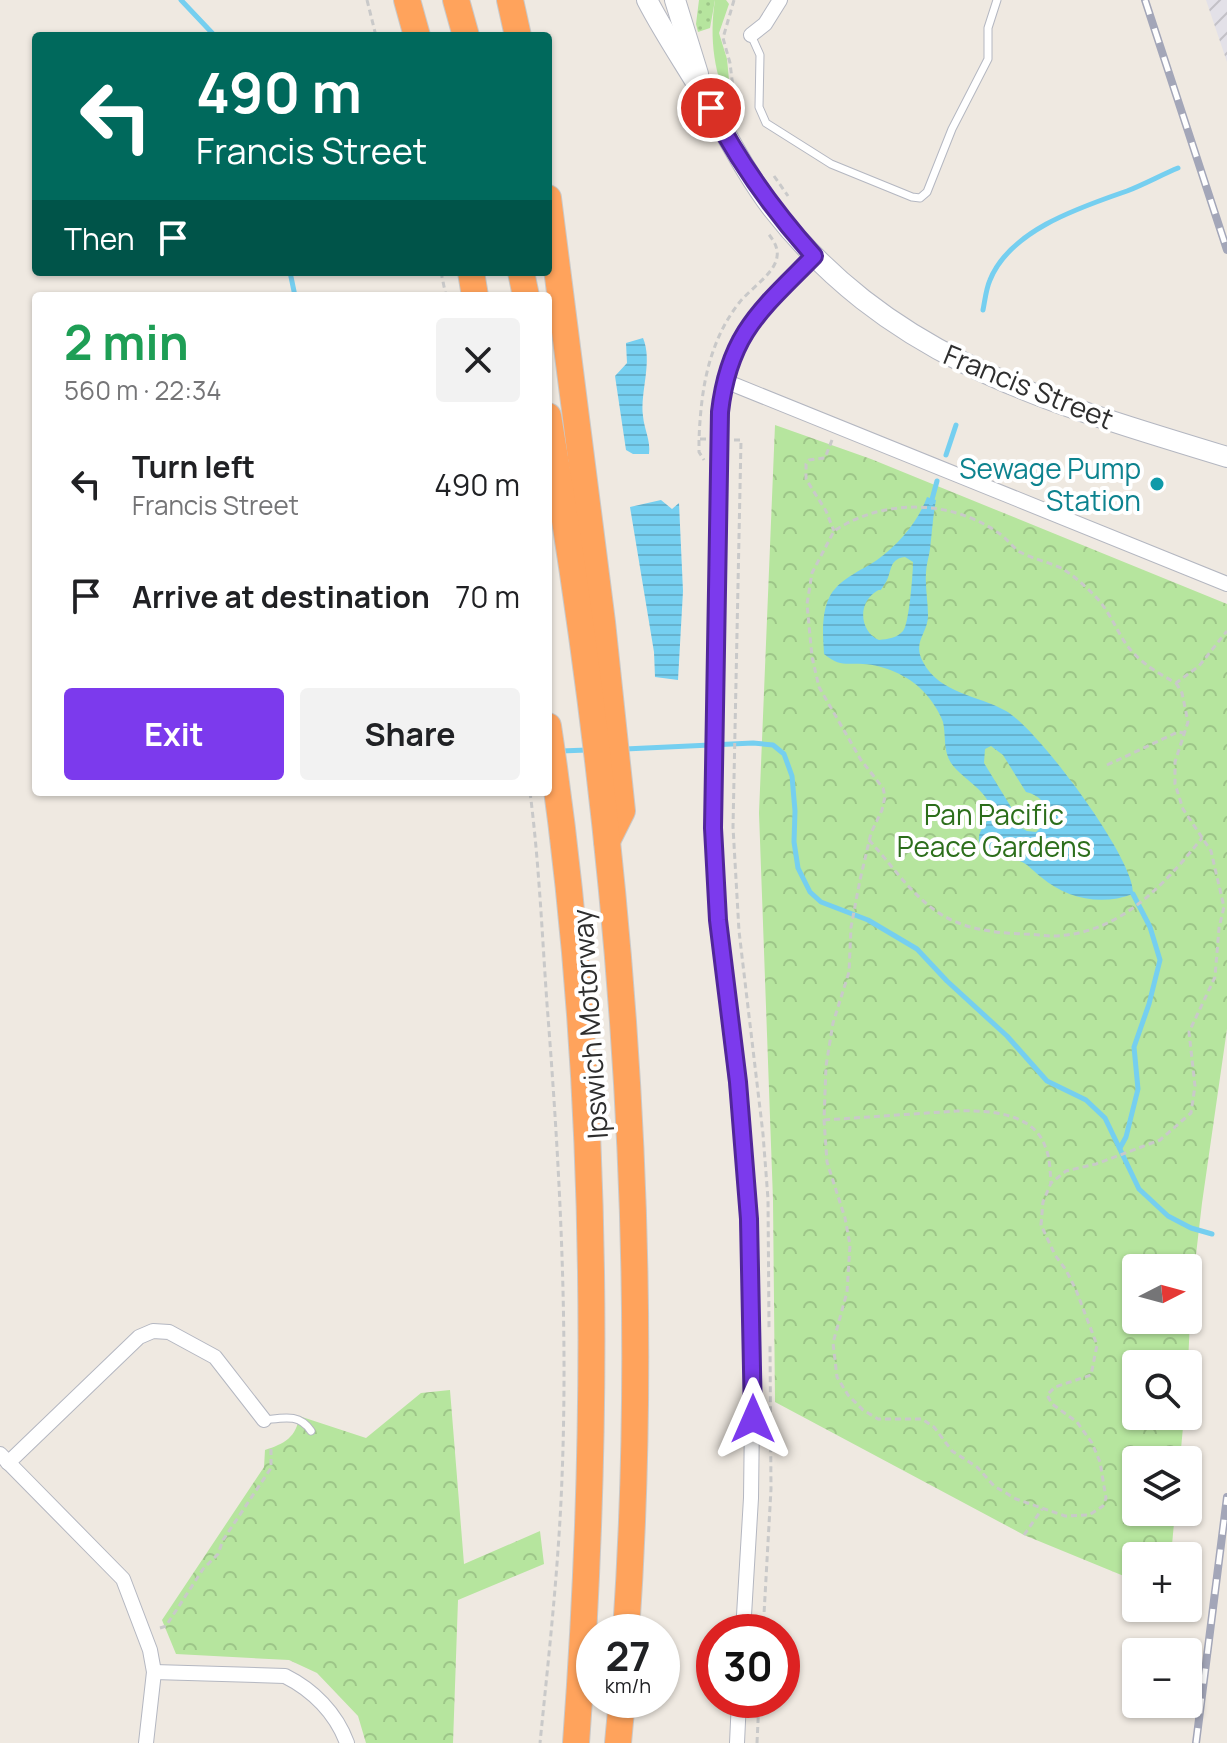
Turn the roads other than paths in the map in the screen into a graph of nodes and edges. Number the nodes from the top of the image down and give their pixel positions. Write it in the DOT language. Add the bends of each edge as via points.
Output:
graph roads {
  1 [pos="407,0"];
  2 [pos="456,0"];
  3 [pos="510,0"];
  4 [pos="647,0"];
  5 [pos="675,0"];
  6 [pos="780,0"];
  7 [pos="997,0"];
  8 [pos="416,32"];
  9 [pos="465,32"];
  10 [pos="517,32"];
  11 [pos="751,35"];
  12 [pos="703,94"];
  13 [pos="552,236"];
  14 [pos="814,256"];
  15 [pos="725,381"];
  16 [pos="552,437"];
  17 [pos="1227,457"];
  18 [pos="1227,584"];
  19 [pos="600,695"];
  20 [pos="552,754"];
  21 [pos="264,1420"];
  22 [pos="311,1431"];
  23 [pos="4,1458"];
  24 [pos="627,1614"];
  25 [pos="744,1614"];
  26 [pos="154,1672"];
  27 [pos="620,1718"];
  28 [pos="738,1718"];
  29 [pos="146,1743"];
  30 [pos="347,1743"];
  31 [pos="576,1743"];
  32 [pos="618,1743"];
  33 [pos="737,1743"];
  1 -- 8 [label="highway"];
  2 -- 9 [label="highway"];
  3 -- 10 [label="highway"];
  4 -- 12 [label="main road, Francis Street"];
  5 -- 12 [label="main road, Francis Street"];
  6 -- 11 [label="street"];
  7 -- 11 [label="lane" via="988,28 988,59 920,198 831,164 766,123 759,107 760,55"];
  12 -- 14 [label="main road, Francis Street" via="745,170"];
  13 -- 19 [label="highway"];
  14 -- 15 [label="street" via="753,318"];
  14 -- 17 [label="main road, Francis Street" via="893,322 971,368"];
  15 -- 18 [label="street"];
  15 -- 25 [label="street" via="720,412 713,784 718,920 749,1219 753,1419"];
  16 -- 19 [label="highway, Ipswich Motorway"];
  19 -- 24 [label="highway, Ipswich Motorway" via="611,791 607,841 624,1025 632,1197 635,1431"];
  20 -- 31 [label="highway, Ipswich Motorway" via="579,1002 590,1208 591,1447"];
  21 -- 22 [label="lane" via="295,1417"];
  21 -- 23 [label="street" via="215,1357 169,1332 153,1331 139,1337"];
  23 -- 26 [label="street" via="123,1579"];
  26 -- 29 [label="street"];
  26 -- 30 [label="street" via="285,1676 303,1685 339,1722"];
  27 -- 32 [label="highway"];
  28 -- 33 [label="street"];
}
